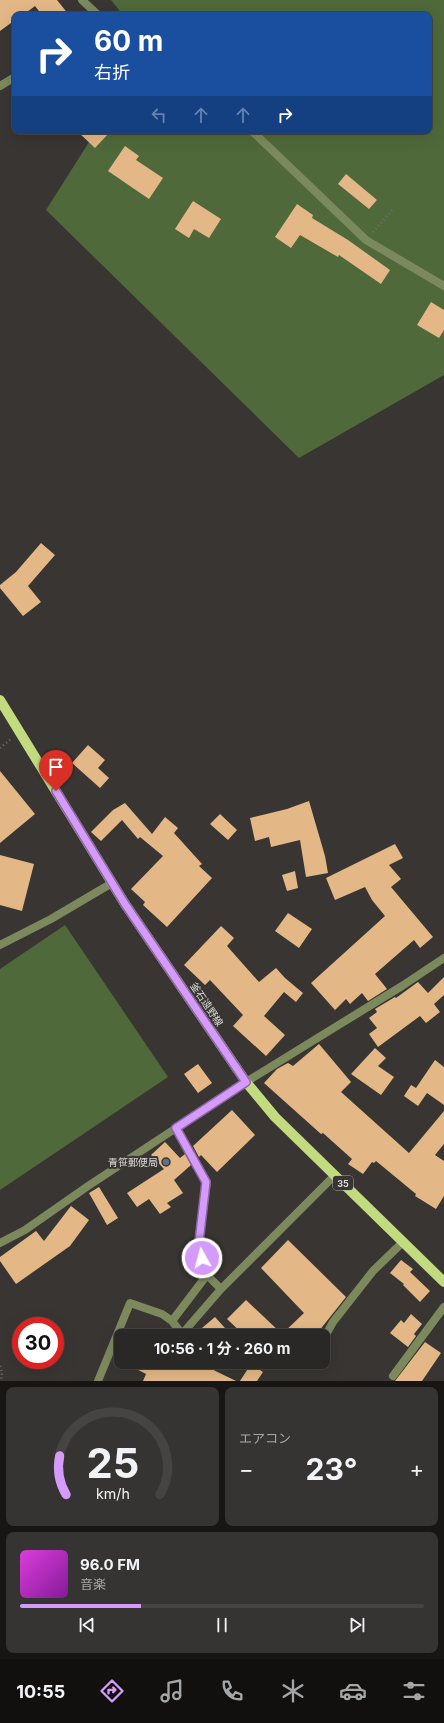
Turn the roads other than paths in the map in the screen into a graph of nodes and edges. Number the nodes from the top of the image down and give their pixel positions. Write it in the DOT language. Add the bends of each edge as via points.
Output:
graph roads {
  1 [pos="82,0"];
  2 [pos="95,12"];
  3 [pos="12,79"];
  4 [pos="0,86"];
  5 [pos="255,134"];
  6 [pos="444,286"];
  7 [pos="0,700"];
  8 [pos="112,882"];
  9 [pos="0,946"];
  10 [pos="444,958"];
  11 [pos="246,1082"];
  12 [pos="176,1128"];
  13 [pos="335,1175"];
  14 [pos="403,1242"];
  15 [pos="0,1243"];
  16 [pos="207,1275"];
  17 [pos="444,1282"];
  18 [pos="221,1289"];
  19 [pos="444,1307"];
  20 [pos="172,1321"];
  21 [pos="329,1329"];
  22 [pos="393,1376"];
  23 [pos="98,1381"];
  1 -- 2 [label="street"];
  3 -- 4 [label="street"];
  5 -- 6 [label="street" via="366,240"];
  7 -- 8 [label="main road, 釜石遠野線 / 35"];
  8 -- 9 [label="street" via="51,920"];
  8 -- 11 [label="main road, 釜石遠野線 / 35"];
  10 -- 11 [label="street"];
  11 -- 12 [label="street"];
  11 -- 13 [label="main road, 釜石遠野線 / 35" via="275,1117"];
  12 -- 15 [label="street" via="25,1230"];
  12 -- 16 [label="street" via="206,1182 199,1242"];
  13 -- 14 [label="main road, 釜石遠野線 / 35"];
  13 -- 18 [label="street"];
  14 -- 17 [label="main road, 釜石遠野線 / 35"];
  14 -- 21 [label="street" via="373,1270"];
  16 -- 18 [label="street"];
  16 -- 20 [label="street"];
  18 -- 20 [label="street" via="182,1334"];
  19 -- 22 [label="street"];
  20 -- 23 [label="street" via="162,1314 130,1304"];
}
